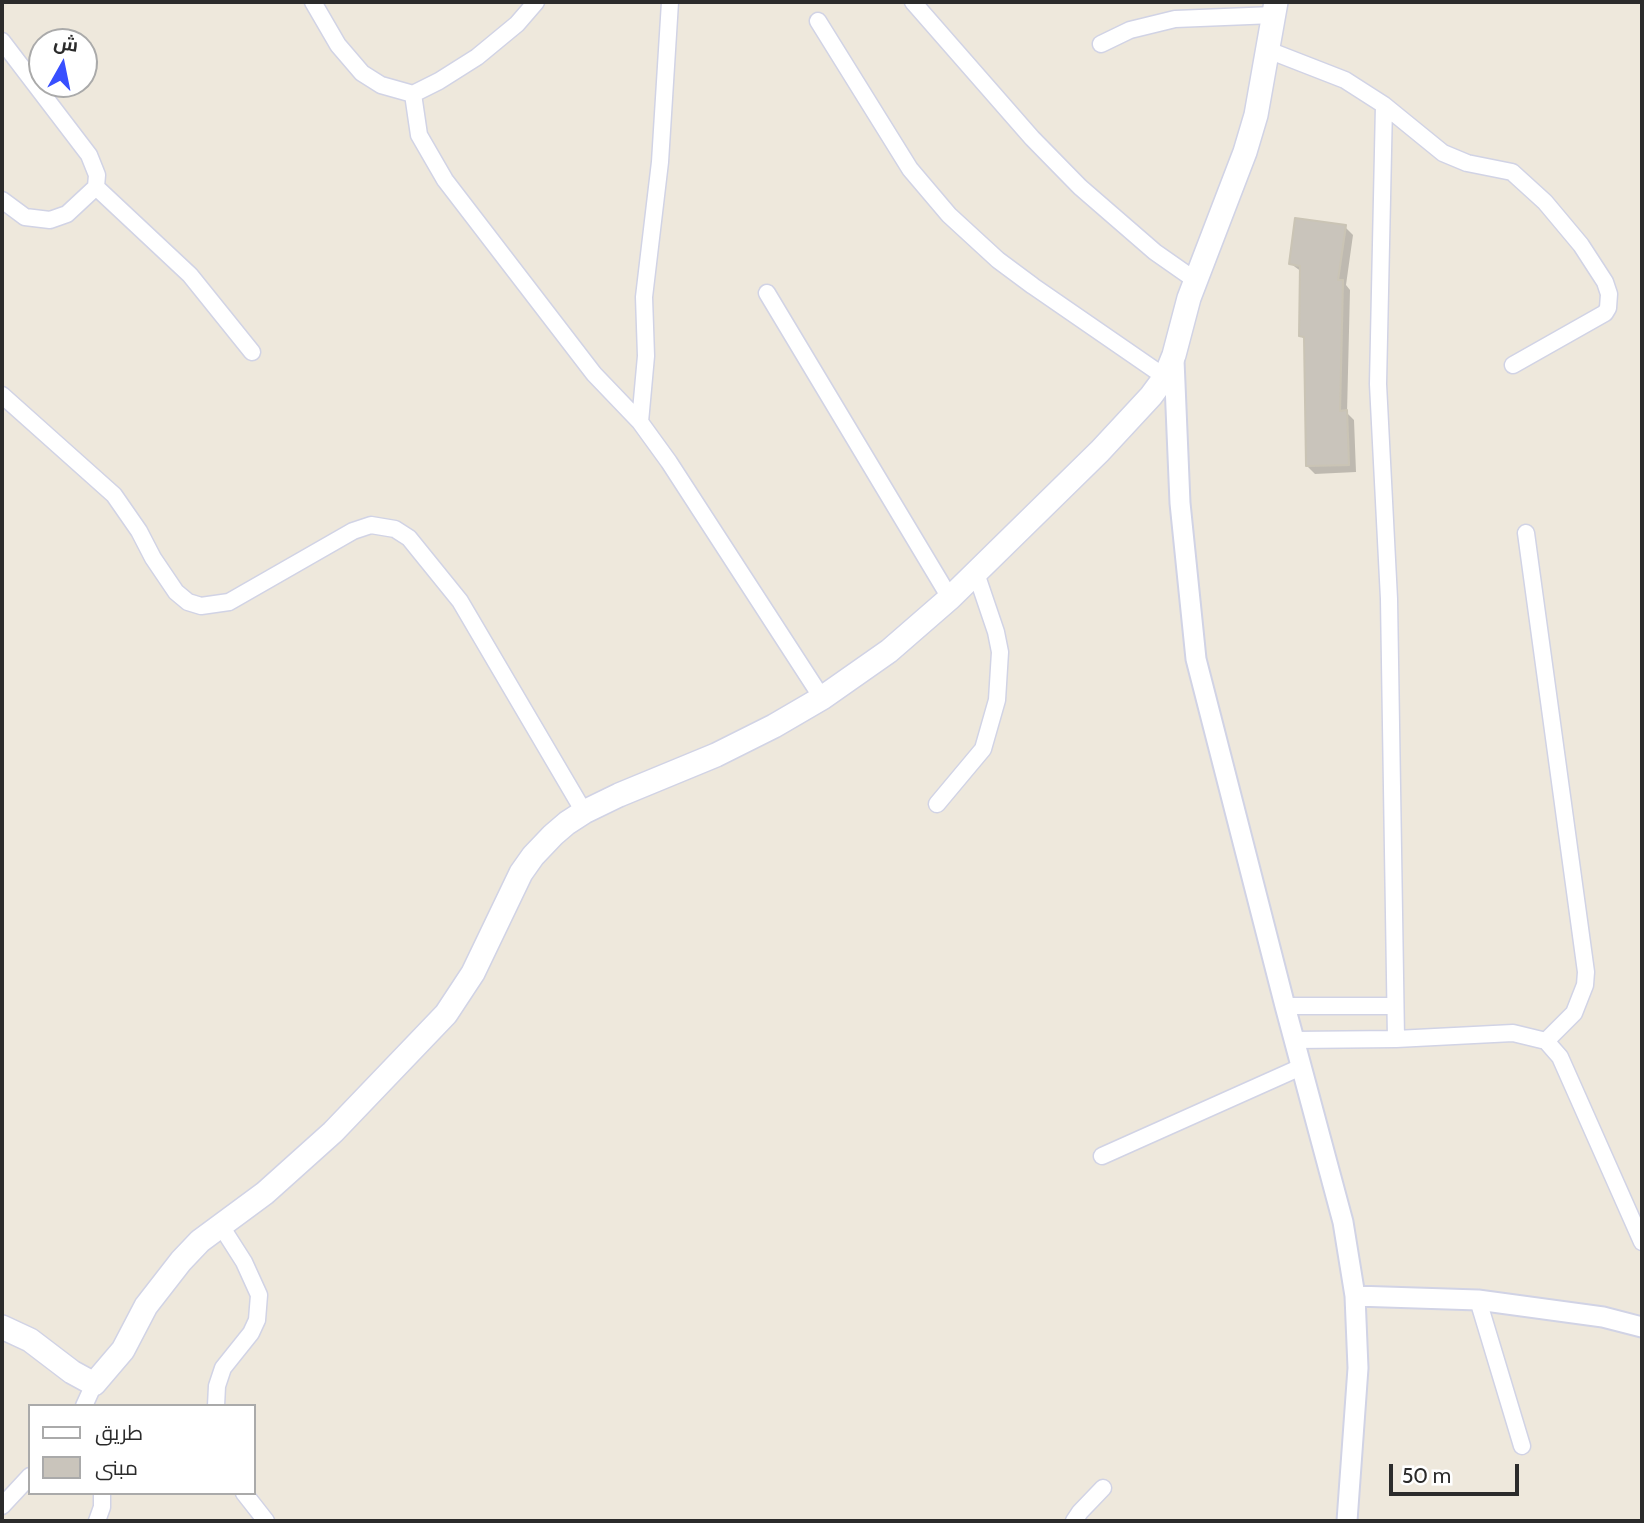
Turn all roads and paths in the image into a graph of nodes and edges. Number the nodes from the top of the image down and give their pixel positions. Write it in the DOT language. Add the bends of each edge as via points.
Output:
graph roads {
  1 [pos="313,2"];
  2 [pos="536,2"];
  3 [pos="670,2"];
  4 [pos="913,2"];
  5 [pos="1275,8"];
  6 [pos="818,21"];
  7 [pos="2,41"];
  8 [pos="1101,44"];
  9 [pos="1268,50"];
  10 [pos="414,94"];
  11 [pos="1384,105"];
  12 [pos="96,187"];
  13 [pos="2,200"];
  14 [pos="1195,280"];
  15 [pos="767,293"];
  16 [pos="252,352"];
  17 [pos="1174,355"];
  18 [pos="1513,365"];
  19 [pos="1165,377"];
  20 [pos="2,395"];
  21 [pos="640,422"];
  22 [pos="1526,533"];
  23 [pos="976,573"];
  24 [pos="950,598"];
  25 [pos="821,698"];
  26 [pos="937,804"];
  27 [pos="584,812"];
  28 [pos="1285,1006"];
  29 [pos="1395,1006"];
  30 [pos="1294,1040"];
  31 [pos="1396,1040"];
  32 [pos="1546,1041"];
  33 [pos="1301,1067"];
  34 [pos="1102,1156"];
  35 [pos="221,1226"];
  36 [pos="1642,1242"];
  37 [pos="1355,1296"];
  38 [pos="1478,1300"];
  39 [pos="2,1327"];
  40 [pos="1642,1327"];
  41 [pos="94,1384"];
  42 [pos="85,1404"];
  43 [pos="216,1404"];
  44 [pos="1522,1446"];
  45 [pos="28,1478"];
  46 [pos="1103,1488"];
  47 [pos="102,1495"];
  48 [pos="246,1495"];
  49 [pos="2,1506"];
  50 [pos="97,1521"];
  51 [pos="266,1521"];
  52 [pos="1074,1521"];
  53 [pos="1347,1521"];
  1 -- 10 [label="street" via="338,45 362,74"];
  2 -- 10 [label="street" via="477,57"];
  3 -- 21 [label="street" via="660,162 644,297 646,356"];
  4 -- 14 [label="street" via="1080,187"];
  5 -- 8 [label="street" via="1175,19 1130,30"];
  5 -- 9 [label="main road"];
  6 -- 19 [label="street" via="910,169 948,215 998,260"];
  7 -- 12 [label="street" via="89,155 97,175"];
  9 -- 11 [label="street" via="1332,74"];
  9 -- 14 [label="main road" via="1245,152"];
  10 -- 21 [label="street" via="419,135 445,180 594,374"];
  11 -- 18 [label="street" via="1443,153 1521,178 1581,245 1605,282 1609,304 1605,313"];
  11 -- 29 [label="street" via="1378,384 1389,599"];
  12 -- 13 [label="street" via="67,214 50,220 25,217"];
  12 -- 16 [label="street" via="190,275"];
  14 -- 17 [label="main road"];
  15 -- 24 [label="street"];
  17 -- 19 [label="main road"];
  17 -- 28 [label="street" via="1180,503 1196,659"];
  19 -- 23 [label="main road" via="1100,451"];
  20 -- 27 [label="street" via="114,495 176,592 188,602 201,606 229,602 371,525 395,529 409,538 460,601"];
  21 -- 25 [label="street"];
  22 -- 32 [label="street" via="1586,962 1585,985 1574,1013"];
  23 -- 24 [label="main road"];
  23 -- 26 [label="street" via="1000,652 997,700 983,749"];
  24 -- 25 [label="main road" via="889,652"];
  25 -- 27 [label="main road" via="716,755"];
  27 -- 35 [label="main road" via="553,835 521,873 473,973 446,1014 333,1132"];
  28 -- 29 [label="street"];
  28 -- 30 [label="street"];
  29 -- 31 [label="street"];
  30 -- 31 [label="street"];
  30 -- 33 [label="street"];
  31 -- 32 [label="street" via="1513,1032"];
  32 -- 36 [label="street" via="1560,1057"];
  33 -- 34 [label="street"];
  33 -- 37 [label="street" via="1343,1222"];
  35 -- 41 [label="main road" via="181,1261 146,1306 123,1350"];
  35 -- 43 [label="street" via="259,1295 257,1320 223,1368"];
  37 -- 38 [label="street"];
  37 -- 53 [label="street" via="1358,1368"];
  38 -- 40 [label="street" via="1593,1315"];
  38 -- 44 [label="street"];
  39 -- 41 [label="main road" via="30,1340"];
  41 -- 42 [label="street"];
  45 -- 49 [label="street"];
  46 -- 52 [label="street"];
  47 -- 50 [label="street"];
  48 -- 51 [label="street"];
}
